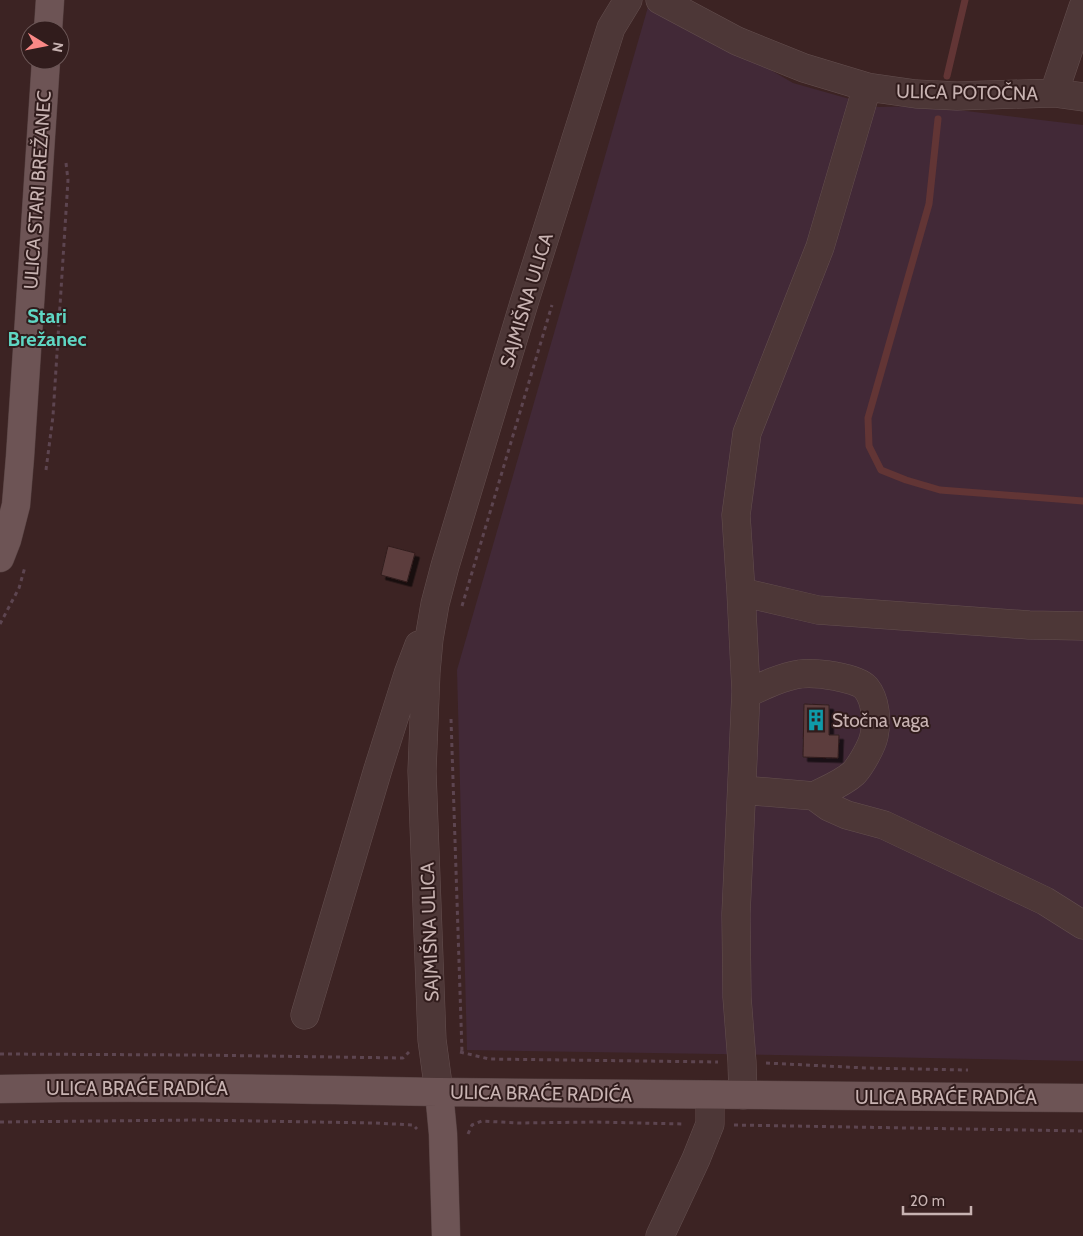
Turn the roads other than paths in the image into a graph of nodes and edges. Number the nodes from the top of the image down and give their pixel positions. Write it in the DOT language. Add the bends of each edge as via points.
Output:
graph roads {
  1 [pos="50,0"];
  2 [pos="628,0"];
  3 [pos="660,0"];
  4 [pos="1083,7"];
  5 [pos="49,20"];
  6 [pos="45,70"];
  7 [pos="867,87"];
  8 [pos="1054,94"];
  9 [pos="1083,97"];
  10 [pos="0,558"];
  11 [pos="741,592"];
  12 [pos="435,604"];
  13 [pos="1083,626"];
  14 [pos="746,694"];
  15 [pos="381,760"];
  16 [pos="423,760"];
  17 [pos="742,790"];
  18 [pos="814,796"];
  19 [pos="1083,925"];
  20 [pos="305,1015"];
  21 [pos="0,1089"];
  22 [pos="439,1092"];
  23 [pos="710,1095"];
  24 [pos="743,1095"];
  25 [pos="1083,1098"];
  26 [pos="446,1236"];
  27 [pos="660,1236"];
  1 -- 5 [label="main road"];
  2 -- 12 [label="street, SAJMIŠNA ULICA" via="611,28 524,303"];
  3 -- 7 [label="street, ULICA POTOČNA" via="737,41 804,68"];
  4 -- 8 [label="street"];
  6 -- 10 [label="main road, ULICA STARI BREŽANEC" via="16,505"];
  7 -- 8 [label="street, ULICA POTOČNA" via="957,96"];
  7 -- 11 [label="street" via="820,247 747,433 736,515"];
  8 -- 9 [label="street, ULICA POTOČNA"];
  11 -- 13 [label="street" via="818,610"];
  11 -- 14 [label="street"];
  12 -- 15 [label="street, SAJMIŠNA ULICA" via="408,674"];
  12 -- 16 [label="street, SAJMIŠNA ULICA" via="426,672"];
  14 -- 17 [label="street"];
  14 -- 18 [label="street" via="799,674 847,678 865,687 873,700 874,738 855,772"];
  15 -- 16 [label="street" via="400,742 408,740"];
  15 -- 20 [label="street, SAJMIŠNA ULICA"];
  16 -- 22 [label="street, SAJMIŠNA ULICA" via="433,1053"];
  17 -- 18 [label="street"];
  17 -- 24 [label="street" via="736,914"];
  18 -- 19 [label="street" via="829,807 884,825 1045,901"];
  21 -- 22 [label="main road, ULICA BRAĆE RADIĆA" via="104,1087"];
  22 -- 23 [label="main road, ULICA BRAĆE RADIĆA"];
  22 -- 26 [label="main road"];
  23 -- 24 [label="main road, ULICA BRAĆE RADIĆA"];
  23 -- 27 [label="street" via="710,1124"];
  24 -- 25 [label="main road, ULICA BRAĆE RADIĆA"];
}
